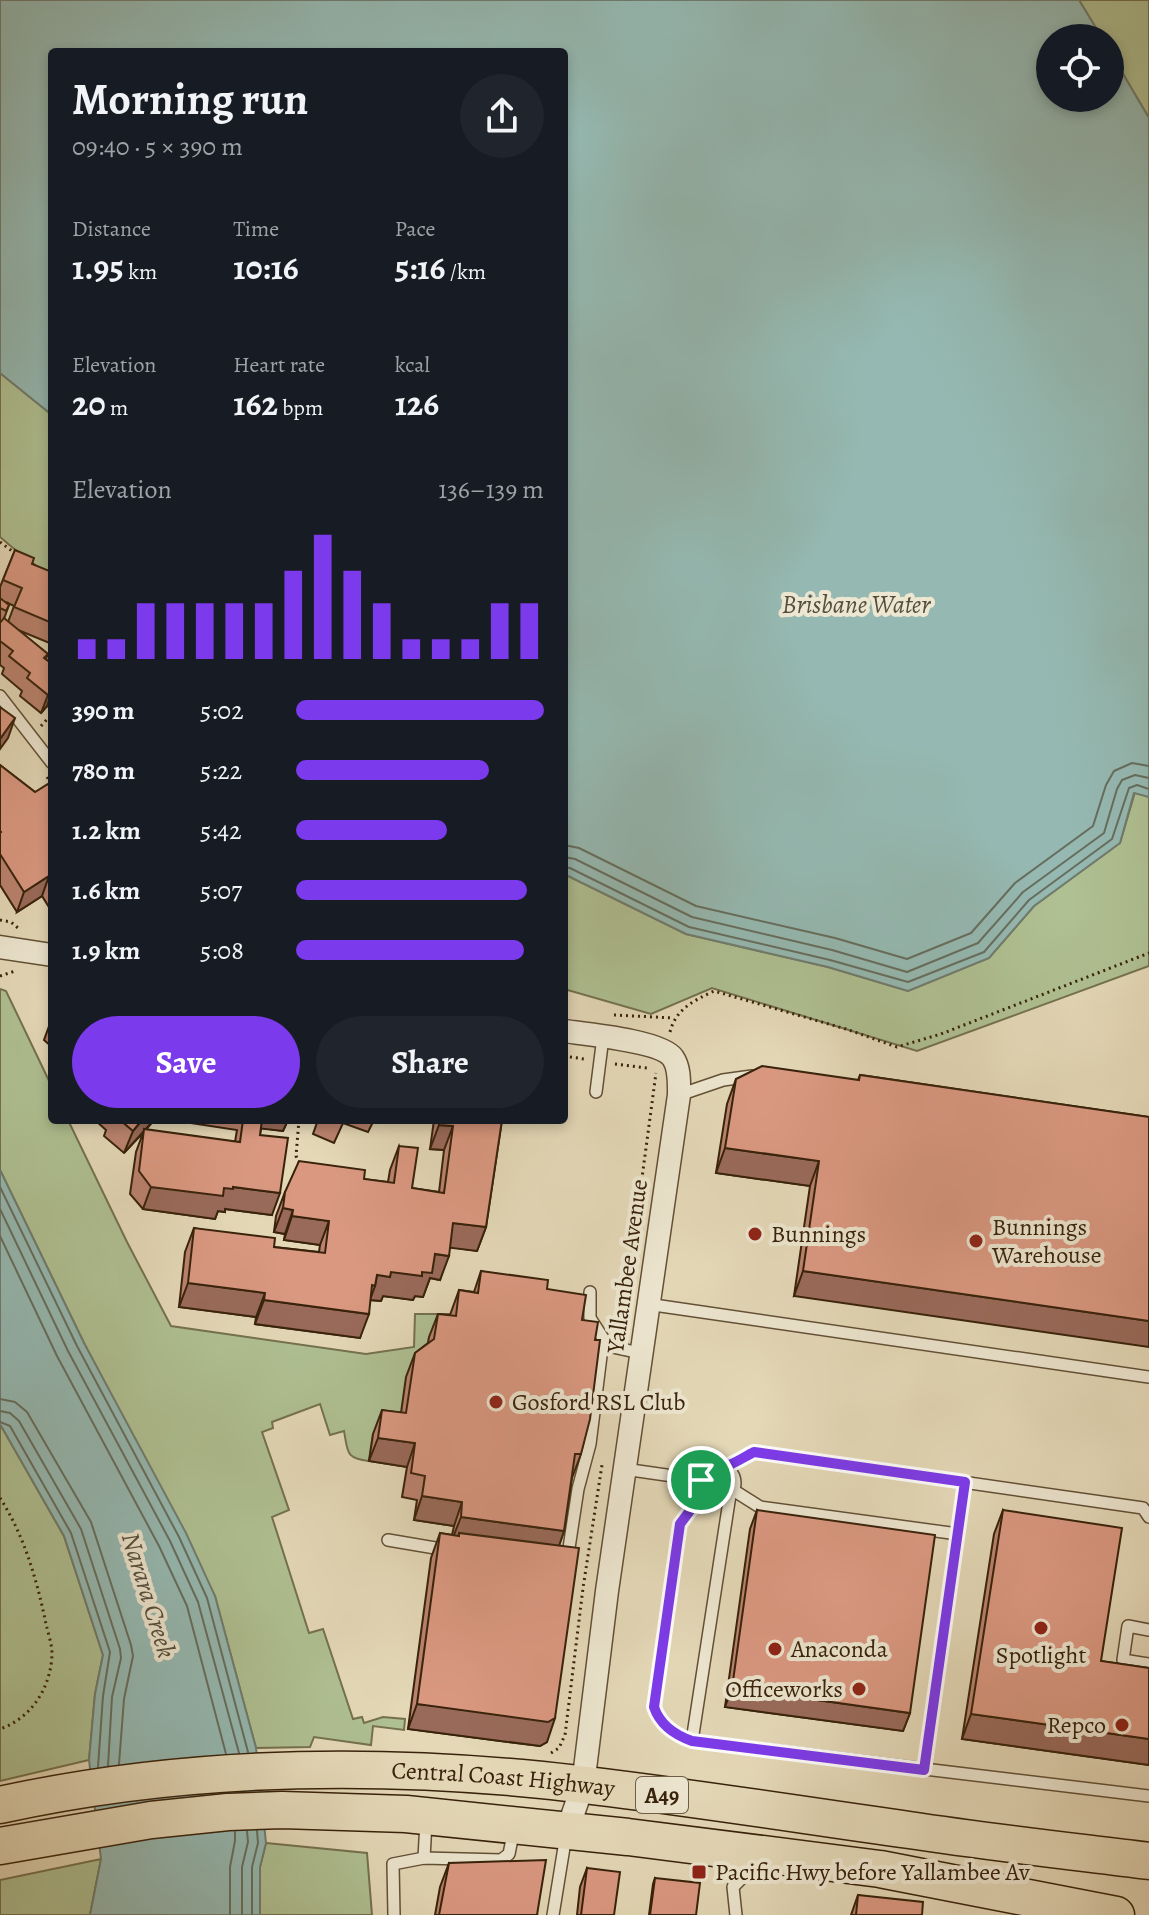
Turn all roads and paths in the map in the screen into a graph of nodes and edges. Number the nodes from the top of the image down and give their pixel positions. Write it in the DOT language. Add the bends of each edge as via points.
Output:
graph roads {
  1 [pos="0,541"];
  2 [pos="21,559"];
  3 [pos="0,696"];
  4 [pos="48,719"];
  5 [pos="41,727"];
  6 [pos="48,758"];
  7 [pos="0,947"];
  8 [pos="1149,953"];
  9 [pos="48,954"];
  10 [pos="610,1015"];
  11 [pos="674,1018"];
  12 [pos="568,1032"];
  13 [pos="603,1037"];
  14 [pos="658,1060"];
  15 [pos="771,1076"];
  16 [pos="596,1092"];
  17 [pos="679,1095"];
  18 [pos="299,1124"];
  19 [pos="301,1166"];
  20 [pos="590,1292"];
  21 [pos="647,1304"];
  22 [pos="621,1336"];
  23 [pos="603,1340"];
  24 [pos="640,1353"];
  25 [pos="1149,1377"];
  26 [pos="613,1466"];
  27 [pos="725,1467"];
  28 [pos="965,1482"];
  29 [pos="702,1486"];
  30 [pos="732,1492"];
  31 [pos="0,1498"];
  32 [pos="1149,1517"];
  33 [pos="958,1534"];
  34 [pos="388,1540"];
  35 [pos="465,1552"];
  36 [pos="552,1563"];
  37 [pos="1149,1630"];
  38 [pos="1149,1664"];
  39 [pos="0,1729"];
  40 [pos="692,1741"];
  41 [pos="544,1757"];
  42 [pos="924,1770"];
  43 [pos="583,1785"];
  44 [pos="1147,1797"];
  45 [pos="0,1805"];
  46 [pos="427,1816"];
  47 [pos="514,1825"];
  48 [pos="567,1831"];
  49 [pos="0,1846"];
  50 [pos="424,1858"];
  51 [pos="816,1861"];
  52 [pos="1149,1861"];
  53 [pos="1049,1909"];
  54 [pos="394,1915"];
  55 [pos="553,1915"];
  56 [pos="736,1915"];
  57 [pos="1116,1915"];
  1 -- 2 [label="path"];
  3 -- 6 [label="lane"];
  4 -- 5 [label="path"];
  7 -- 9 [label="street"];
  8 -- 11 [label="path" via="897,1047 714,991"];
  10 -- 11 [label="path"];
  11 -- 14 [label="path"];
  12 -- 13 [label="street"];
  13 -- 14 [label="street" via="642,1043"];
  13 -- 16 [label="lane"];
  14 -- 17 [label="street, Yallambee Avenue" via="673,1058"];
  14 -- 22 [label="path"];
  15 -- 17 [label="lane" via="723,1080"];
  17 -- 21 [label="street, Yallambee Avenue"];
  18 -- 19 [label="path" via="296,1156"];
  20 -- 23 [label="lane" via="590,1318"];
  21 -- 24 [label="street, Yallambee Avenue"];
  21 -- 25 [label="lane"];
  23 -- 24 [label="lane" via="614,1349"];
  23 -- 36 [label="lane" via="590,1444 566,1565"];
  24 -- 26 [label="street, Yallambee Avenue"];
  26 -- 29 [label="lane"];
  26 -- 41 [label="path" via="583,1588 565,1735 559,1748"];
  26 -- 43 [label="street, Yallambee Avenue"];
  27 -- 28 [label="lane" via="754,1452"];
  27 -- 29 [label="lane" via="709,1468"];
  27 -- 30 [label="lane" via="735,1479"];
  28 -- 32 [label="lane" via="1143,1508"];
  28 -- 33 [label="lane"];
  29 -- 30 [label="lane" via="713,1499"];
  29 -- 40 [label="lane" via="680,1524 654,1707 661,1722"];
  30 -- 33 [label="lane" via="760,1507"];
  30 -- 40 [label="lane"];
  31 -- 39 [label="path" via="37,1579 52,1653 44,1694 15,1724"];
  33 -- 42 [label="lane"];
  34 -- 35 [label="lane"];
  37 -- 38 [label="lane" via="1128,1626 1123,1660"];
  40 -- 42 [label="lane"];
  42 -- 44 [label="lane"];
  43 -- 45 [label="highway, Central Coast Highway / A49" via="339,1769 219,1774 71,1790"];
  43 -- 48 [label="street, Yallambee Avenue"];
  43 -- 52 [label="highway, Central Coast Highway / A49"];
  46 -- 47 [label="highway, Central Coast Highway / A49"];
  46 -- 49 [label="highway, Central Coast Highway / A49" via="228,1812"];
  46 -- 50 [label="lane"];
  47 -- 48 [label="highway, Central Coast Highway / A49"];
  47 -- 50 [label="lane" via="509,1854 501,1860"];
  48 -- 51 [label="highway, Central Coast Highway / A49"];
  48 -- 55 [label="lane"];
  50 -- 54 [label="lane" via="393,1864"];
  51 -- 53 [label="highway, Central Coast Highway / A49" via="880,1869"];
  51 -- 56 [label="lane" via="748,1872 733,1887"];
  53 -- 57 [label="highway, Central Coast Highway / A49"];
}
